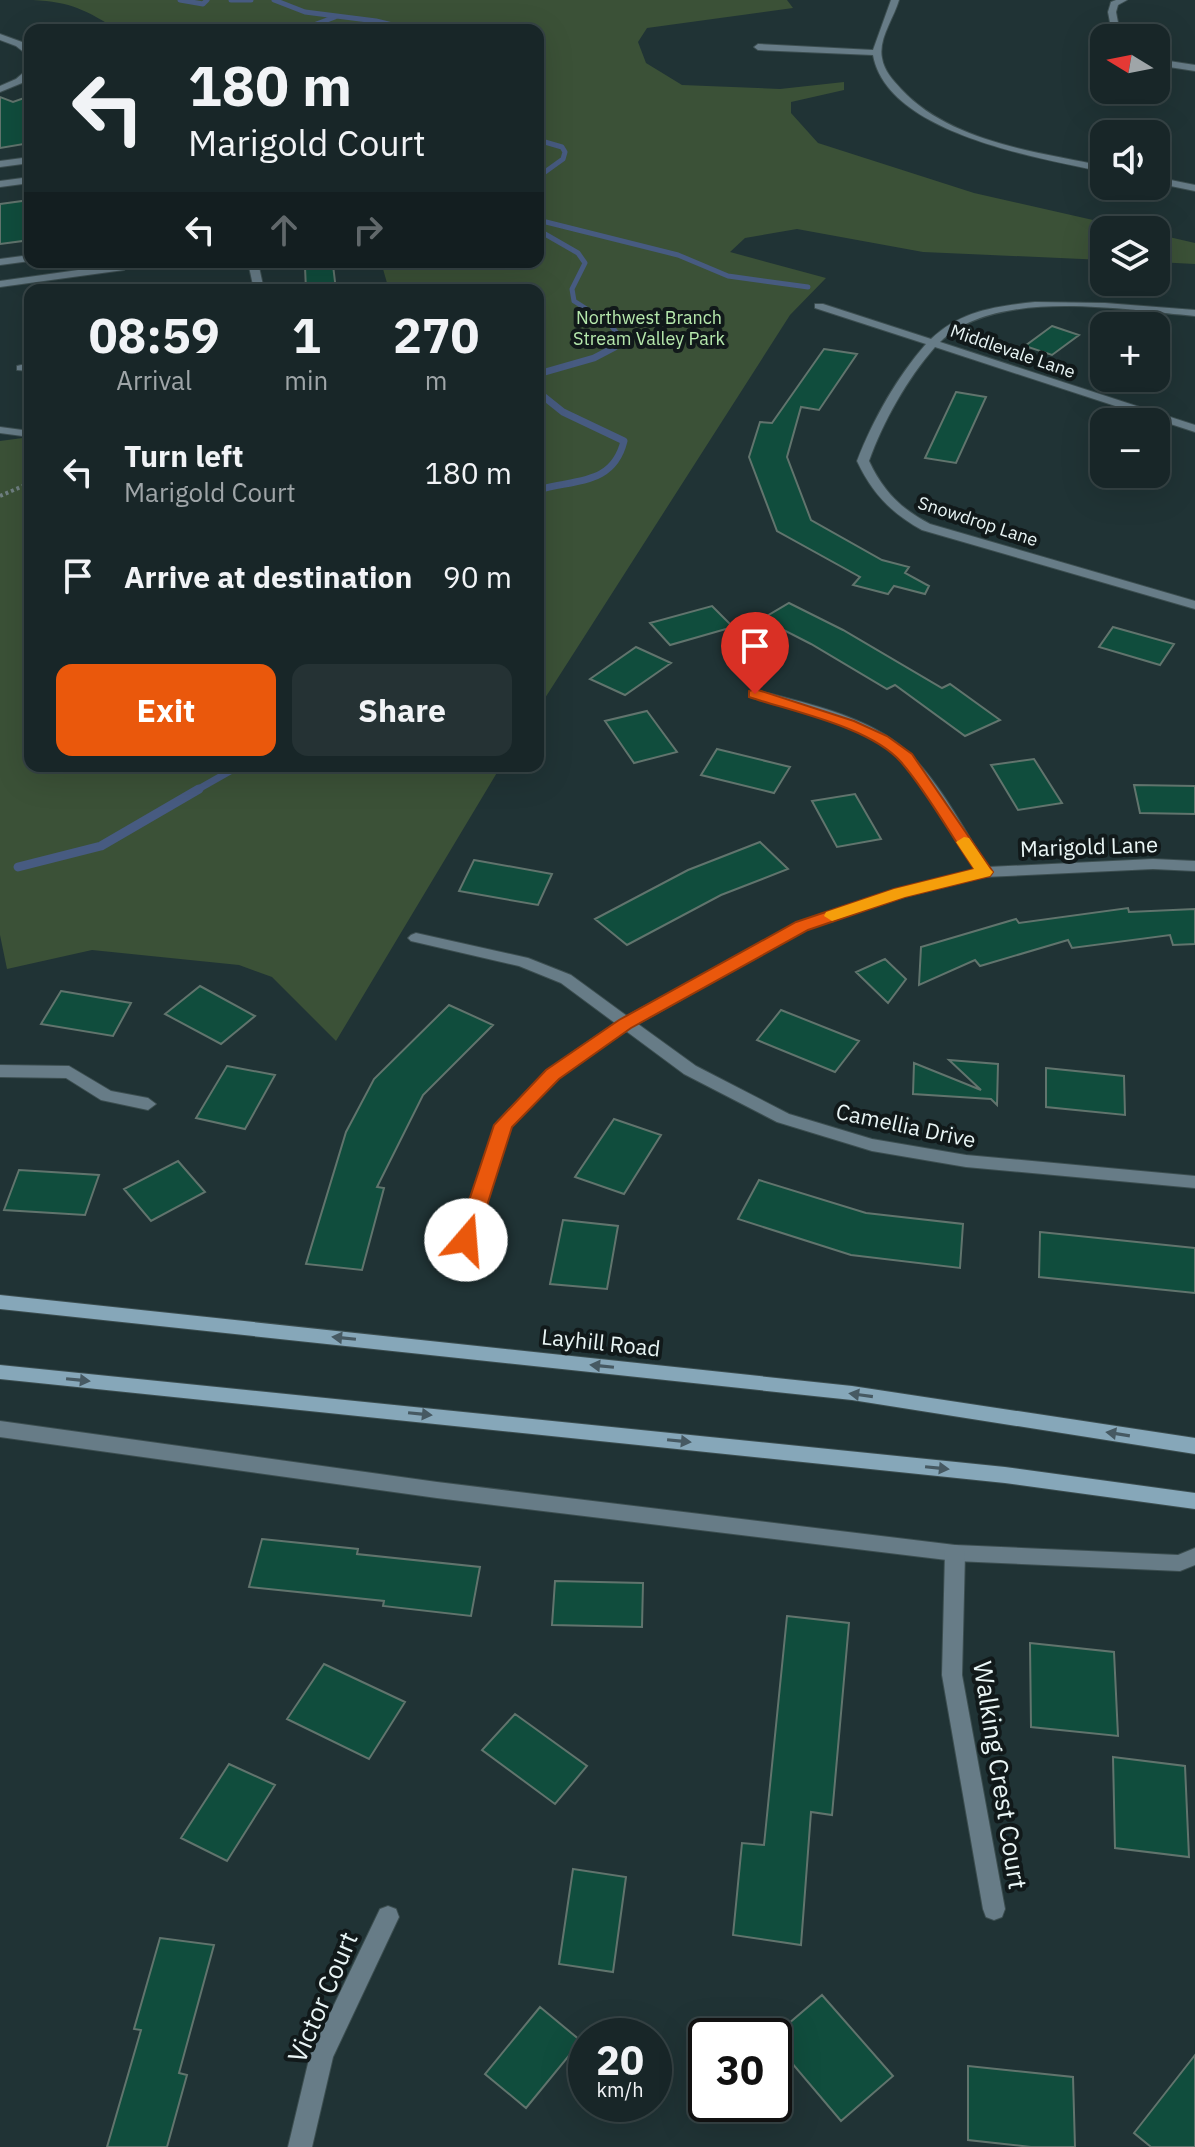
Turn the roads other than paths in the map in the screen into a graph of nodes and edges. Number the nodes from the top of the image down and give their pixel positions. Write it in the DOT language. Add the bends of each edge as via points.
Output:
graph roads {
  1 [pos="895,0"];
  2 [pos="1123,0"];
  3 [pos="1114,24"];
  4 [pos="0,37"];
  5 [pos="758,47"];
  6 [pos="24,49"];
  7 [pos="877,53"];
  8 [pos="1170,64"];
  9 [pos="1195,68"];
  10 [pos="24,76"];
  11 [pos="0,89"];
  12 [pos="24,161"];
  13 [pos="0,164"];
  14 [pos="1090,166"];
  15 [pos="24,181"];
  16 [pos="1170,183"];
  17 [pos="0,184"];
  18 [pos="1195,188"];
  19 [pos="24,259"];
  20 [pos="0,262"];
  21 [pos="117,268"];
  22 [pos="0,284"];
  23 [pos="819,306"];
  24 [pos="1195,313"];
  25 [pos="933,343"];
  26 [pos="1195,429"];
  27 [pos="0,430"];
  28 [pos="24,435"];
  29 [pos="24,437"];
  30 [pos="0,439"];
  31 [pos="1195,605"];
  32 [pos="755,694"];
  33 [pos="1195,866"];
  34 [pos="984,872"];
  35 [pos="416,938"];
  36 [pos="625,1024"];
  37 [pos="0,1071"];
  38 [pos="148,1104"];
  39 [pos="1195,1182"];
  40 [pos="466,1240"];
  41 [pos="0,1302"];
  42 [pos="0,1372"];
  43 [pos="0,1429"];
  44 [pos="1195,1446"];
  45 [pos="1195,1501"];
  46 [pos="955,1553"];
  47 [pos="1195,1556"];
  48 [pos="994,1909"];
  49 [pos="388,1917"];
  50 [pos="300,2147"];
  1 -- 7 [label="street"];
  2 -- 3 [label="street" via="1114,4"];
  4 -- 6 [label="street"];
  5 -- 7 [label="street"];
  7 -- 14 [label="street" via="894,89 932,117 1017,150"];
  8 -- 9 [label="street"];
  10 -- 11 [label="street"];
  12 -- 13 [label="street"];
  15 -- 17 [label="street"];
  16 -- 18 [label="street"];
  19 -- 20 [label="street"];
  21 -- 22 [label="street"];
  23 -- 25 [label="street, Middlevale Lane"];
  24 -- 25 [label="street, Snowdrop Lane" via="1014,307 955,324"];
  25 -- 26 [label="street, Middlevale Lane"];
  25 -- 31 [label="street, Snowdrop Lane" via="913,365 870,441 863,461 876,491 926,527"];
  27 -- 28 [label="street"];
  29 -- 30 [label="street"];
  32 -- 34 [label="street" via="848,724 906,758"];
  33 -- 34 [label="street, Marigold Lane"];
  34 -- 36 [label="street, Marigold Lane" via="802,926"];
  35 -- 36 [label="street, Camellia Drive" via="523,962 566,979"];
  36 -- 39 [label="street, Camellia Drive" via="690,1070 783,1118 872,1145 966,1161"];
  36 -- 40 [label="street, Marigold Lane" via="553,1074 504,1125"];
  37 -- 38 [label="street" via="69,1072 107,1096"];
  44 -- 41 [label="main road, Layhill Road, one-way" via="852,1393"];
  42 -- 45 [label="main road, one-way" via="1005,1475"];
  43 -- 46 [label="street" via="437,1490"];
  46 -- 47 [label="street" via="1180,1563"];
  46 -- 48 [label="street, Walking Crest Court" via="952,1675"];
  49 -- 50 [label="street, Victor Court" via="322,2055"];
}
